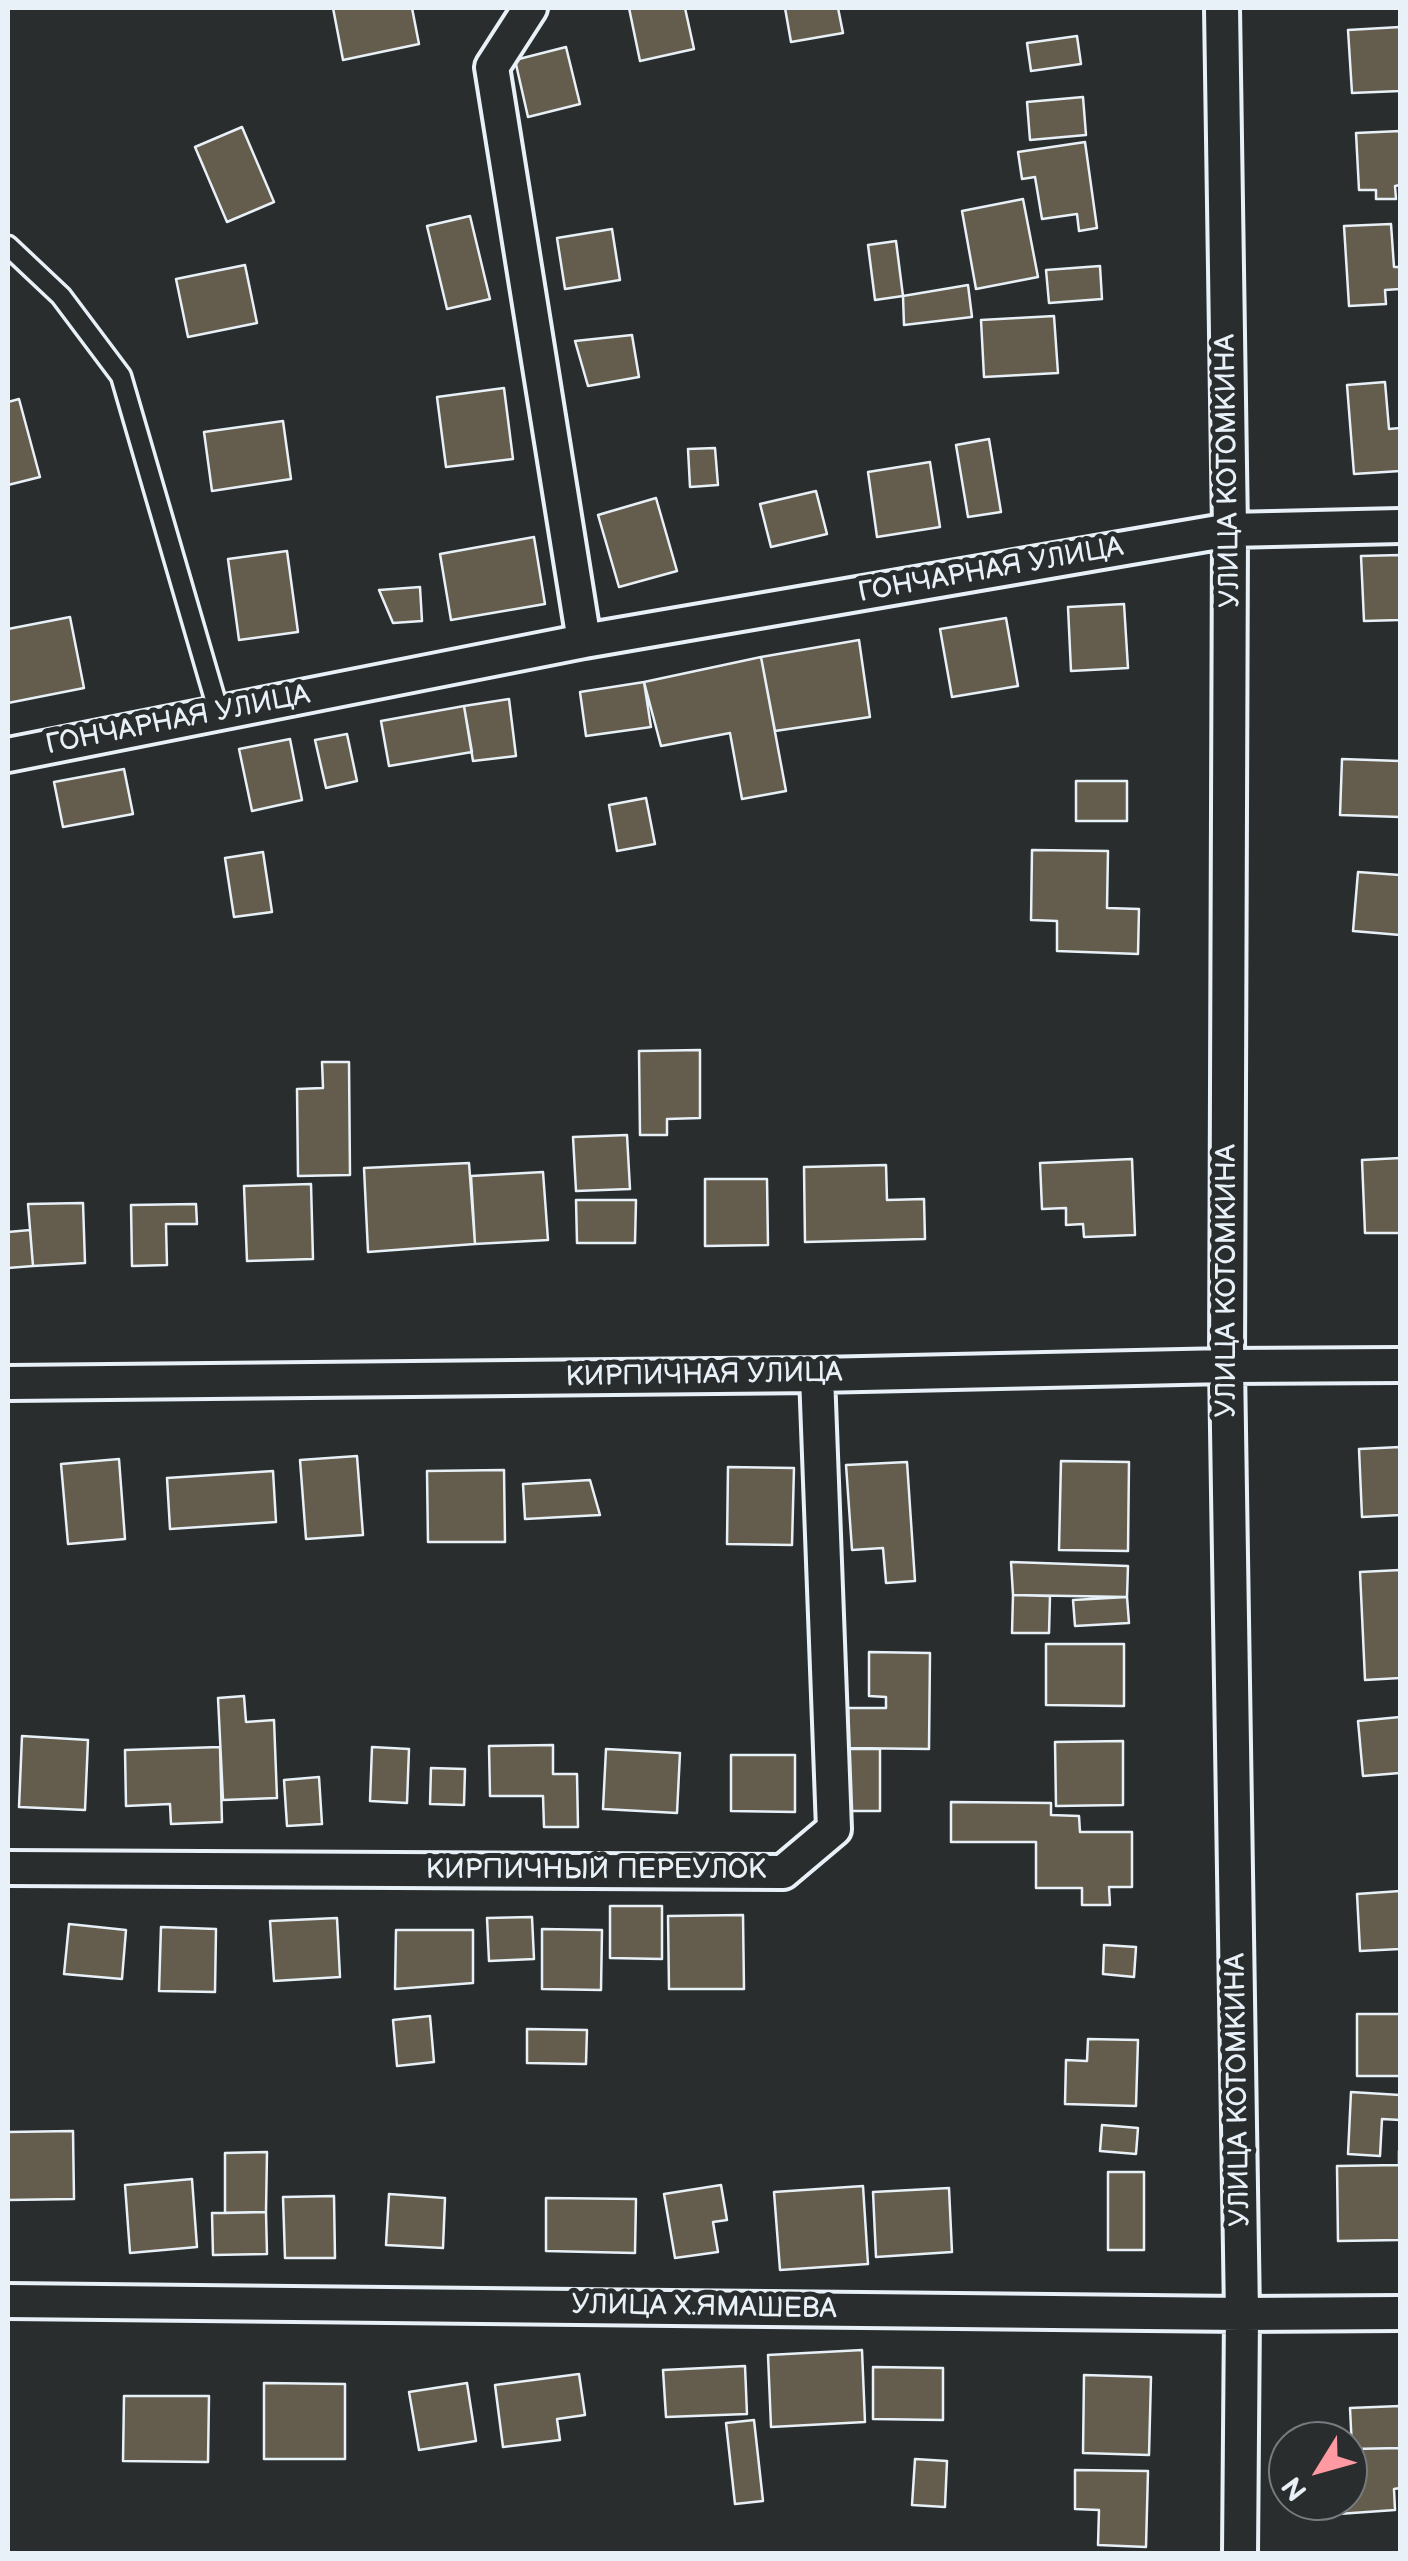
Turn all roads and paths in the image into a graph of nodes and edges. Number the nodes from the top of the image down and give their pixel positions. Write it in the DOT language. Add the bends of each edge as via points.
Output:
graph roads {
  1 [pos="530,8"];
  2 [pos="1222,8"];
  3 [pos="8,246"];
  4 [pos="1400,526"];
  5 [pos="1230,530"];
  6 [pos="584,640"];
  7 [pos="220,713"];
  8 [pos="8,755"];
  9 [pos="1400,1365"];
  10 [pos="1228,1366"];
  11 [pos="817,1375"];
  12 [pos="8,1383"];
  13 [pos="8,1868"];
  14 [pos="8,2302"];
  15 [pos="1400,2313"];
  16 [pos="1242,2314"];
  17 [pos="1240,2554"];
  1 -- 6 [label="street" via="492,67"];
  2 -- 5 [label="street, УЛИЦА КОТОМКИНА"];
  3 -- 7 [label="lane" via="61,296 121,376"];
  4 -- 5 [label="street, ГОНЧАРНАЯ УЛИЦА"];
  5 -- 6 [label="street, ГОНЧАРНАЯ УЛИЦА"];
  5 -- 10 [label="street, УЛИЦА КОТОМКИНА"];
  6 -- 7 [label="street, ГОНЧАРНАЯ УЛИЦА"];
  7 -- 8 [label="street, ГОНЧАРНАЯ УЛИЦА"];
  9 -- 10 [label="street, КИРПИЧНАЯ УЛИЦА"];
  10 -- 11 [label="street, КИРПИЧНАЯ УЛИЦА"];
  10 -- 16 [label="street, УЛИЦА КОТОМКИНА"];
  11 -- 12 [label="street, КИРПИЧНАЯ УЛИЦА"];
  11 -- 13 [label="street, КИРПИЧНЫЙ ПЕРЕУЛОК" via="834,1829 783,1872"];
  14 -- 16 [label="street, УЛИЦА Х.ЯМАШЕВА"];
  15 -- 16 [label="street, УЛИЦА Х.ЯМАШЕВА"];
  16 -- 17 [label="street, УЛИЦА КОТОМКИНА"];
}
